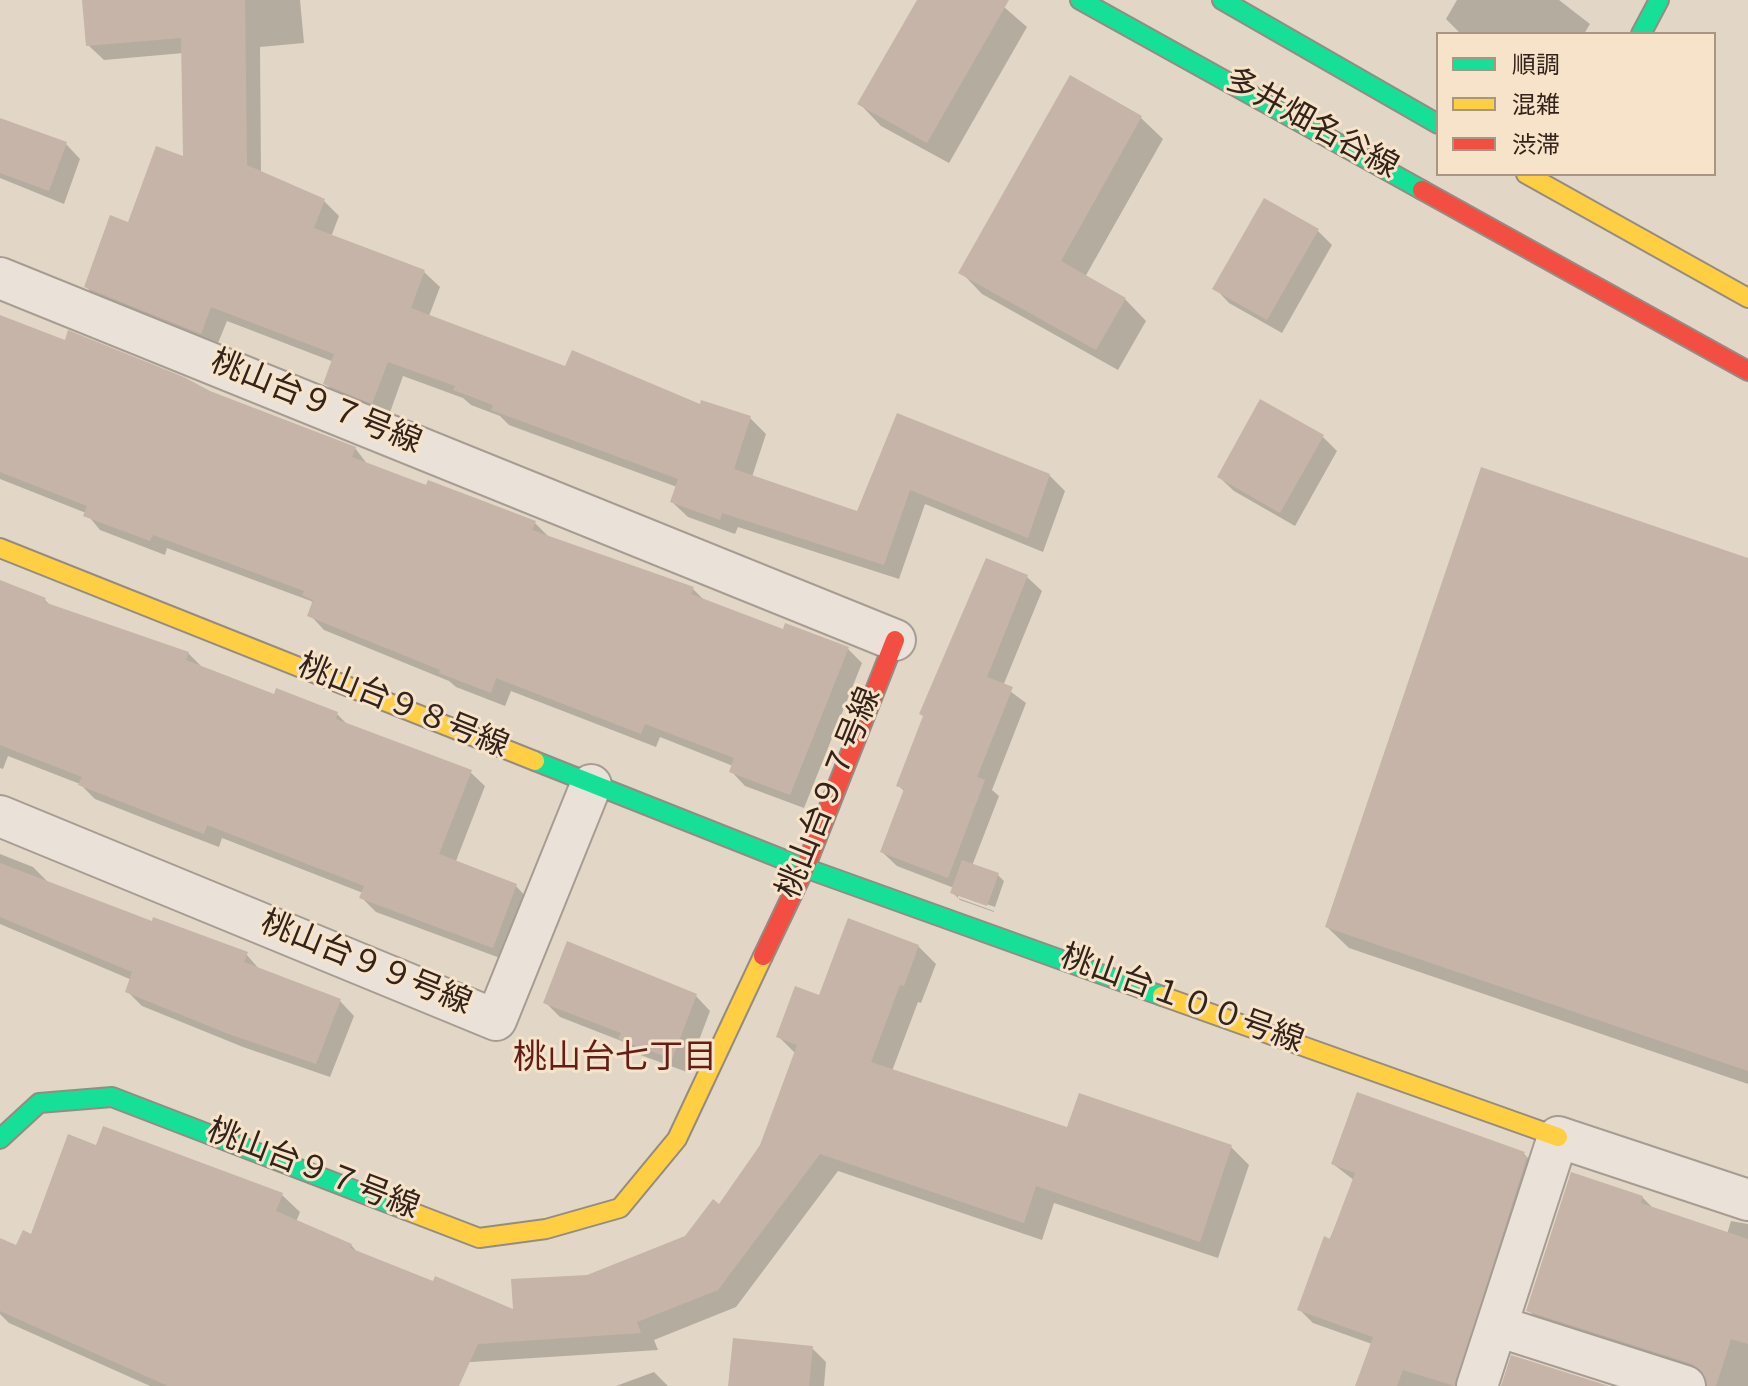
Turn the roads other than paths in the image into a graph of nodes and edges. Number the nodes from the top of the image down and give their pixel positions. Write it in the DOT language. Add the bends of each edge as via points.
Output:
graph roads {
  1 [pos="1080,0"];
  2 [pos="1222,0"];
  3 [pos="1659,0"];
  4 [pos="1642,32"];
  5 [pos="1436,123"];
  6 [pos="1528,176"];
  7 [pos="1565,176"];
  8 [pos="1553,198"];
  9 [pos="0,278"];
  10 [pos="1748,298"];
  11 [pos="1748,371"];
  12 [pos="0,548"];
  13 [pos="895,640"];
  14 [pos="591,785"];
  15 [pos="0,816"];
  16 [pos="805,868"];
  17 [pos="1558,1137"];
  18 [pos="0,1139"];
  19 [pos="1748,1200"];
  20 [pos="1497,1326"];
  21 [pos="1477,1386"];
  22 [pos="1685,1386"];
  1 -- 11 [label="street, 多井畑名谷線" via="1531,239"];
  2 -- 5 [label="street, 多井畑名谷線"];
  3 -- 4 [label="street"];
  6 -- 8 [label="street"];
  7 -- 8 [label="street"];
  8 -- 10 [label="street"];
  9 -- 13 [label="street, 桃山台９７号線"];
  12 -- 14 [label="street, 桃山台９８号線"];
  13 -- 16 [label="street, 桃山台９７号線"];
  14 -- 15 [label="street, 桃山台９９号線" via="496,1020"];
  14 -- 16 [label="street, 桃山台９８号線"];
  16 -- 17 [label="street, 桃山台１００号線"];
  16 -- 18 [label="street, 桃山台９７号線" via="677,1139 620,1208 546,1229 479,1238 112,1097 39,1103"];
  17 -- 19 [label="street, 桃山台１００号線"];
  17 -- 20 [label="street"];
  20 -- 21 [label="street"];
  20 -- 22 [label="street"];
}
